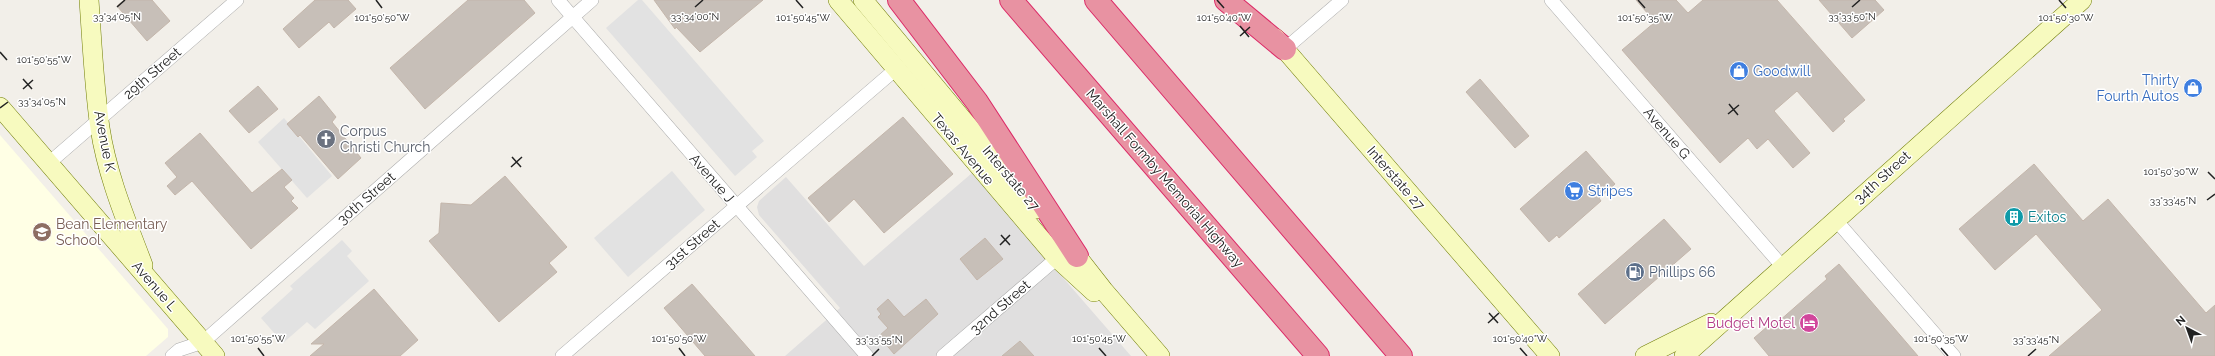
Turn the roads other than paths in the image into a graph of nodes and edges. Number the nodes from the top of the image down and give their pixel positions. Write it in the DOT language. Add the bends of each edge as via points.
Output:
graph roads {
  1 [pos="89,0"];
  2 [pos="237,0"];
  3 [pos="558,0"];
  4 [pos="592,0"];
  5 [pos="838,0"];
  6 [pos="863,0"];
  7 [pos="900,0"];
  8 [pos="1011,0"];
  9 [pos="1096,0"];
  10 [pos="1226,0"];
  11 [pos="1241,0"];
  12 [pos="1342,0"];
  13 [pos="1551,0"];
  14 [pos="2082,0"];
  15 [pos="572,17"];
  16 [pos="1285,50"];
  17 [pos="896,69"];
  18 [pos="0,107"];
  19 [pos="99,120"];
  20 [pos="49,163"];
  21 [pos="736,206"];
  22 [pos="1835,219"];
  23 [pos="1067,257"];
  24 [pos="1782,266"];
  25 [pos="148,277"];
  26 [pos="1731,313"];
  27 [pos="209,349"];
  28 [pos="1550,355"];
  29 [pos="172,356"];
  30 [pos="562,356"];
  31 [pos="867,356"];
  32 [pos="943,356"];
  33 [pos="1160,356"];
  34 [pos="1318,356"];
  35 [pos="1401,356"];
  36 [pos="1644,356"];
  37 [pos="1684,356"];
  38 [pos="1702,356"];
  39 [pos="1954,356"];
  1 -- 19 [label="main road, Avenue K"];
  2 -- 19 [label="street, 29th Street"];
  3 -- 15 [label="street, Avenue J"];
  4 -- 15 [label="street, 30th Street"];
  5 -- 17 [label="main road, Texas Avenue"];
  6 -- 23 [label="main road, Interstate 27"];
  7 -- 23 [label="highway" via="977,102"];
  8 -- 34 [label="highway, Marshall Formby Memorial Highway"];
  9 -- 35 [label="highway"];
  10 -- 16 [label="highway"];
  11 -- 16 [label="main road, Interstate 27"];
  12 -- 16 [label="street"];
  13 -- 24 [label="street, Avenue G"];
  14 -- 22 [label="main road, 34th Street"];
  15 -- 21 [label="street, Avenue J"];
  15 -- 27 [label="street, 30th Street"];
  16 -- 28 [label="main road, Interstate 27"];
  17 -- 21 [label="street, 31st Street"];
  17 -- 23 [label="main road, Texas Avenue"];
  18 -- 20 [label="main road, Avenue L"];
  19 -- 20 [label="street, 29th Street"];
  19 -- 25 [label="main road, Avenue K" via="115,190"];
  20 -- 25 [label="main road, Avenue L"];
  21 -- 30 [label="street, 31st Street"];
  21 -- 31 [label="street, Avenue J"];
  22 -- 24 [label="main road, 34th Street"];
  22 -- 39 [label="street"];
  23 -- 32 [label="street, 32nd Street"];
  23 -- 33 [label="main road, Interstate 27" via="1104,291"];
  24 -- 26 [label="main road, 34th Street"];
  25 -- 27 [label="main road, Avenue L"];
  26 -- 36 [label="main road"];
  26 -- 37 [label="main road, 34th Street"];
  26 -- 38 [label="main road"];
  27 -- 29 [label="street, 30th Street" via="179,350"];
}
